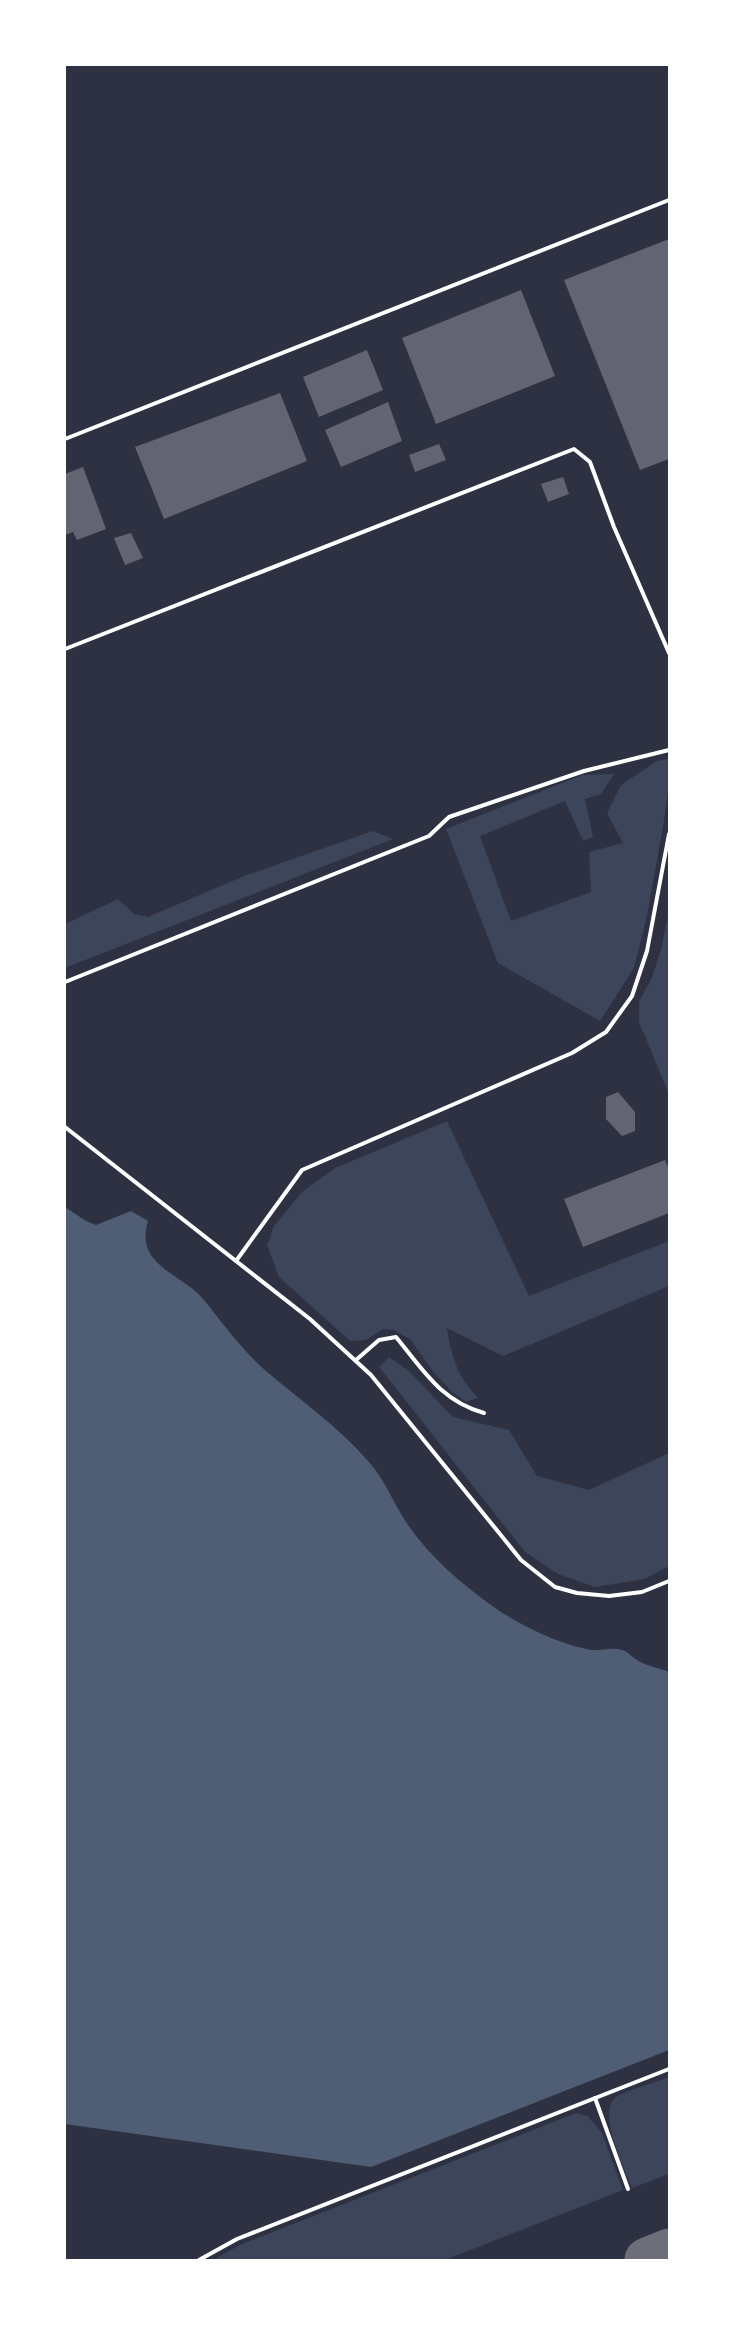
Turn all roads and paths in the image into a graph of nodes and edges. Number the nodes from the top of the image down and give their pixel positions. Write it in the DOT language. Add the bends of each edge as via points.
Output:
graph roads {
  1 [pos="669,200"];
  2 [pos="65,439"];
  3 [pos="65,649"];
  4 [pos="669,653"];
  5 [pos="669,750"];
  6 [pos="669,834"];
  7 [pos="65,982"];
  8 [pos="65,1127"];
  9 [pos="236,1261"];
  10 [pos="356,1360"];
  11 [pos="484,1413"];
  12 [pos="669,1581"];
  13 [pos="669,2069"];
  14 [pos="595,2098"];
  15 [pos="628,2189"];
  16 [pos="199,2260"];
  1 -- 2 [label="lane"];
  3 -- 4 [label="lane" via="574,449 590,462 614,527"];
  5 -- 7 [label="lane" via="584,771 449,817 429,836"];
  6 -- 9 [label="lane" via="648,951 632,996 606,1032 572,1053 302,1170"];
  8 -- 9 [label="lane"];
  9 -- 10 [label="lane"];
  10 -- 11 [label="lane" via="379,1340 396,1337 440,1391 466,1408"];
  10 -- 12 [label="lane" via="521,1560 555,1587 609,1596 642,1592"];
  13 -- 14 [label="lane"];
  14 -- 15 [label="lane"];
  14 -- 16 [label="lane" via="237,2239"];
}
